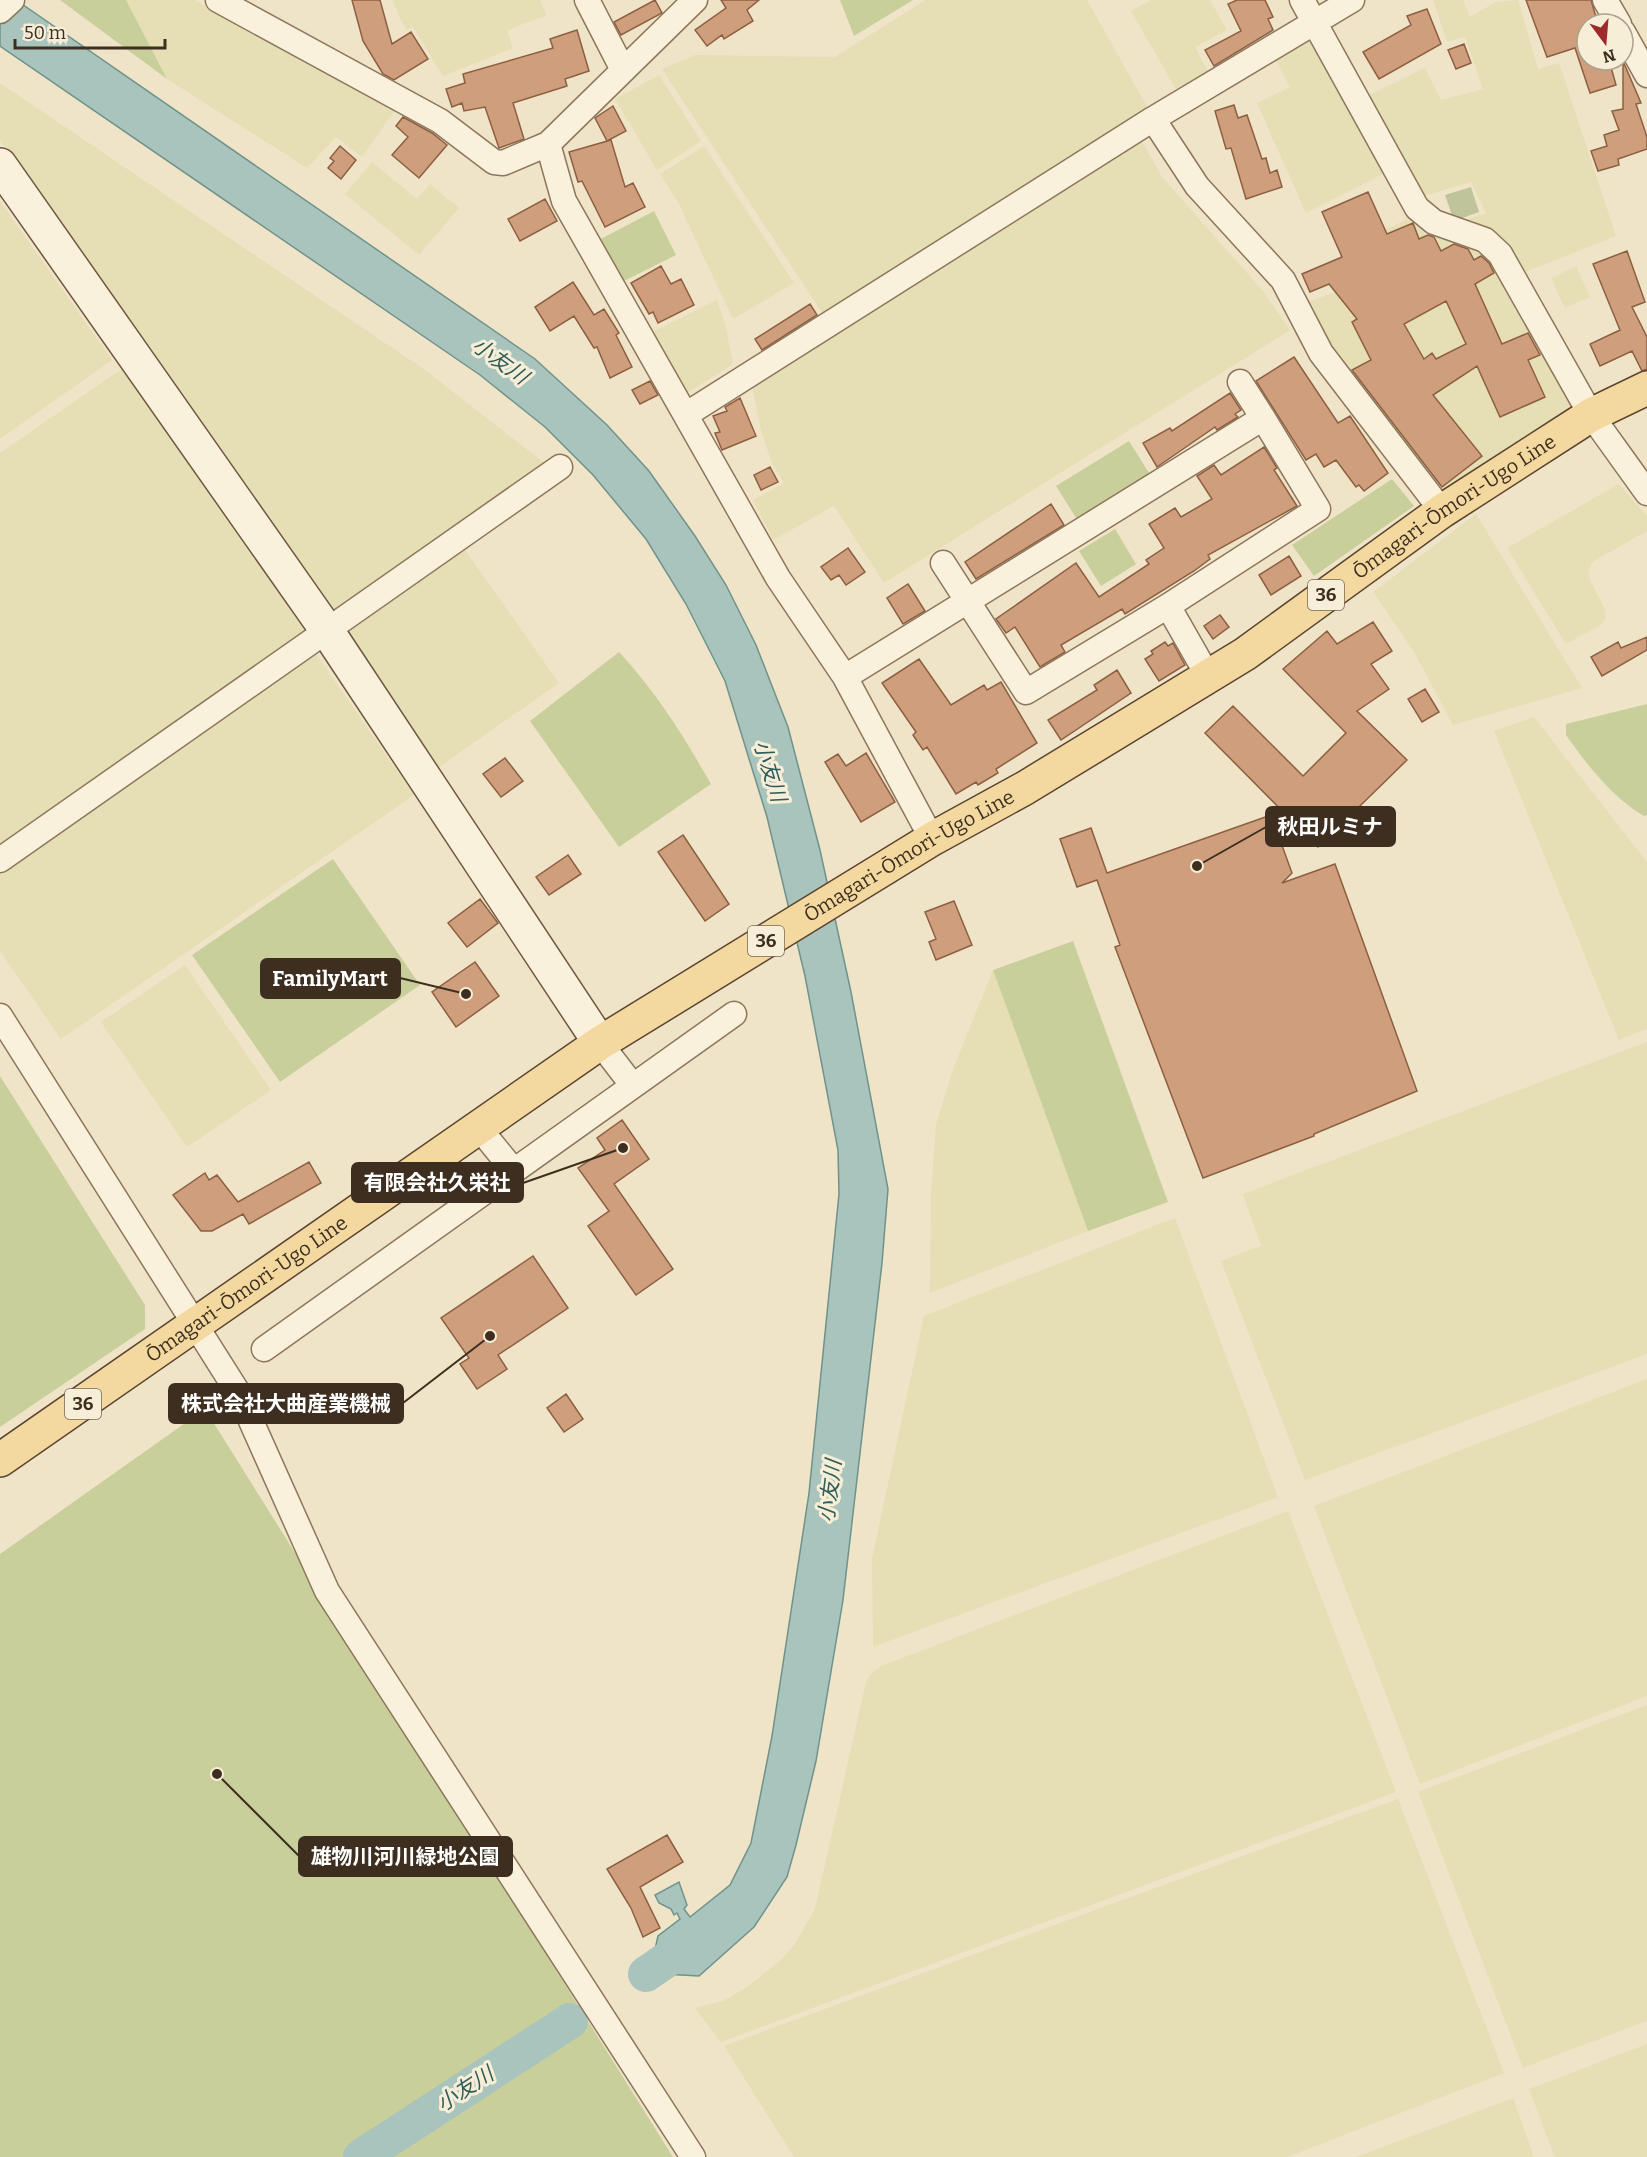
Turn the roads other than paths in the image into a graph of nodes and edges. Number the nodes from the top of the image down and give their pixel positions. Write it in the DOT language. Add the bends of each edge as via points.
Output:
graph roads {
  1 [pos="12,0"];
  2 [pos="218,0"];
  3 [pos="587,0"];
  4 [pos="696,0"];
  5 [pos="1302,0"];
  6 [pos="1352,0"];
  7 [pos="0,11"];
  8 [pos="1313,22"];
  9 [pos="1635,54"];
  10 [pos="622,68"];
  11 [pos="1647,75"];
  12 [pos="1153,119"];
  13 [pos="548,144"];
  14 [pos="0,165"];
  15 [pos="1240,382"];
  16 [pos="1647,388"];
  17 [pos="687,414"];
  18 [pos="1591,416"];
  19 [pos="1263,418"];
  20 [pos="560,467"];
  21 [pos="1647,493"];
  22 [pos="1442,511"];
  23 [pos="943,563"];
  24 [pos="970,601"];
  25 [pos="1168,606"];
  26 [pos="328,632"];
  27 [pos="1208,676"];
  28 [pos="845,677"];
  29 [pos="932,839"];
  30 [pos="0,860"];
  31 [pos="734,1014"];
  32 [pos="0,1016"];
  33 [pos="600,1043"];
  34 [pos="633,1086"];
  35 [pos="479,1128"];
  36 [pos="514,1171"];
  37 [pos="197,1325"];
  38 [pos="264,1349"];
  39 [pos="0,1460"];
  40 [pos="693,2157"];
  1 -- 7 [label="street"];
  2 -- 13 [label="street" via="440,121 494,162 503,164"];
  3 -- 10 [label="street"];
  4 -- 10 [label="street"];
  5 -- 8 [label="street"];
  6 -- 8 [label="street"];
  8 -- 12 [label="street"];
  8 -- 18 [label="street" via="1416,208 1434,222 1485,240 1500,254"];
  9 -- 11 [label="street"];
  10 -- 13 [label="street"];
  12 -- 17 [label="street"];
  12 -- 22 [label="street" via="1197,186 1283,280 1321,354"];
  13 -- 17 [label="street" via="564,201"];
  14 -- 26 [label="street"];
  15 -- 19 [label="street"];
  16 -- 18 [label="main road, Ōmagari-Ōmori-Ugo Line / 36"];
  17 -- 28 [label="street" via="778,578"];
  18 -- 21 [label="street"];
  18 -- 22 [label="main road, Ōmagari-Ōmori-Ugo Line / 36"];
  19 -- 24 [label="street"];
  19 -- 25 [label="street" via="1318,509"];
  20 -- 26 [label="street"];
  22 -- 27 [label="main road, Ōmagari-Ōmori-Ugo Line / 36" via="1245,654"];
  23 -- 24 [label="street"];
  24 -- 25 [label="street" via="1026,692"];
  24 -- 28 [label="street"];
  25 -- 27 [label="street"];
  26 -- 30 [label="street"];
  26 -- 33 [label="street"];
  27 -- 29 [label="main road, Ōmagari-Ōmori-Ugo Line / 36" via="1025,788"];
  28 -- 29 [label="street"];
  29 -- 33 [label="main road, Ōmagari-Ōmori-Ugo Line / 36"];
  31 -- 34 [label="street"];
  32 -- 37 [label="street"];
  33 -- 34 [label="street"];
  33 -- 35 [label="main road, Ōmagari-Ōmori-Ugo Line / 36"];
  34 -- 36 [label="street"];
  35 -- 36 [label="street"];
  35 -- 37 [label="main road, Ōmagari-Ōmori-Ugo Line / 36"];
  36 -- 38 [label="street"];
  37 -- 39 [label="main road, Ōmagari-Ōmori-Ugo Line / 36"];
  37 -- 40 [label="street" via="239,1394 327,1592"];
}
